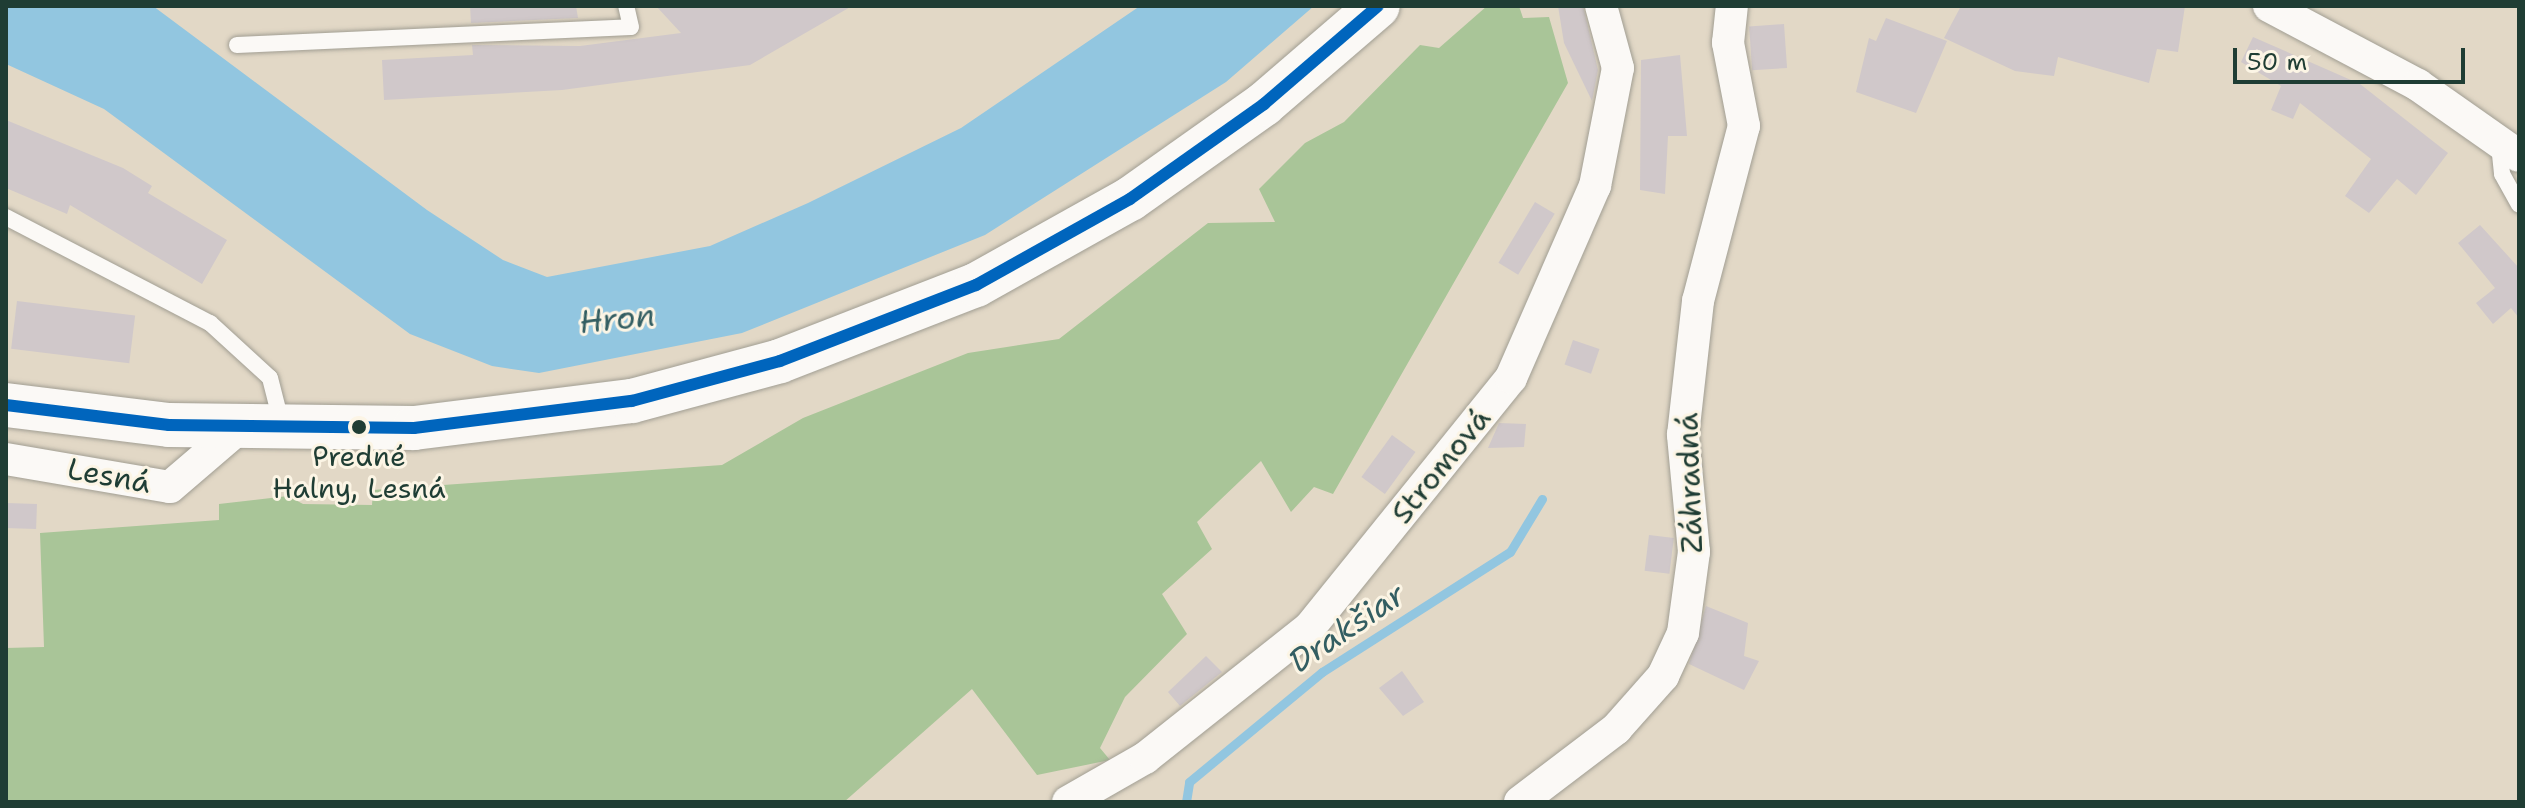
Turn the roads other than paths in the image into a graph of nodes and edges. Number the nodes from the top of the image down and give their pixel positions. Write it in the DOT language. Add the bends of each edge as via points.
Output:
graph roads {
  1 [pos="626,6"];
  2 [pos="1378,6"];
  3 [pos="1601,6"];
  4 [pos="1732,6"];
  5 [pos="2269,6"];
  6 [pos="237,45"];
  7 [pos="2509,151"];
  8 [pos="2519,205"];
  9 [pos="6,217"];
  10 [pos="6,405"];
  11 [pos="238,429"];
  12 [pos="284,430"];
  13 [pos="6,459"];
  14 [pos="1068,802"];
  15 [pos="1520,802"];
  1 -- 6 [label="lane" via="631,27"];
  2 -- 12 [label="main road" via="1264,104 1130,199 917,313 780,361 632,401 480,424"];
  3 -- 14 [label="street, Stromová" via="1618,68 1595,186 1511,378 1310,627 1145,758"];
  4 -- 15 [label="street, Záhradná" via="1728,43 1744,126 1697,316 1683,435 1694,552 1683,633 1663,676 1616,729"];
  5 -- 7 [label="street" via="2418,85"];
  7 -- 8 [label="lane" via="2502,174"];
  9 -- 12 [label="lane" via="210,323 270,378"];
  10 -- 11 [label="main road"];
  11 -- 12 [label="main road"];
  11 -- 13 [label="street, Lesná" via="170,487"];
}
